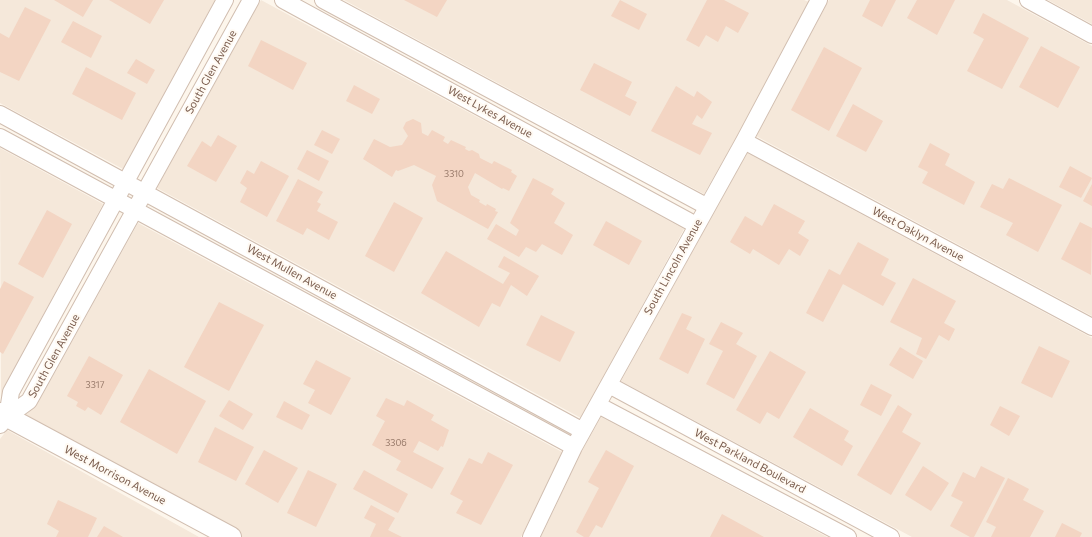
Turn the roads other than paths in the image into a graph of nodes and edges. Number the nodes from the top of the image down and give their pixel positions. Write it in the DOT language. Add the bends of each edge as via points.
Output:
graph roads {
  1 [pos="224,0"];
  2 [pos="251,0"];
  3 [pos="283,0"];
  4 [pos="323,0"];
  5 [pos="820,0"];
  6 [pos="1028,0"];
  7 [pos="1092,35"];
  8 [pos="0,114"];
  9 [pos="0,137"];
  10 [pos="744,141"];
  11 [pos="126,182"];
  12 [pos="145,192"];
  13 [pos="116,200"];
  14 [pos="706,206"];
  15 [pos="135,210"];
  16 [pos="696,225"];
  17 [pos="1092,327"];
  18 [pos="609,385"];
  19 [pos="598,405"];
  20 [pos="2,418"];
  21 [pos="583,430"];
  22 [pos="574,447"];
  23 [pos="231,537"];
  24 [pos="531,537"];
  25 [pos="848,537"];
  26 [pos="891,537"];
  1 -- 11 [label="street, South Glen Avenue"];
  2 -- 12 [label="street, South Glen Avenue"];
  3 -- 16 [label="street, West Lykes Avenue"];
  4 -- 14 [label="street, West Lykes Avenue"];
  5 -- 10 [label="street, South Lincoln Avenue"];
  6 -- 7 [label="street"];
  8 -- 11 [label="street, West Mullen Avenue"];
  9 -- 13 [label="street, West Mullen Avenue"];
  10 -- 14 [label="street, South Lincoln Avenue"];
  10 -- 17 [label="street, West Oaklyn Avenue"];
  11 -- 12 [label="street, West Mullen Avenue"];
  11 -- 13 [label="street, South Glen Avenue"];
  12 -- 15 [label="street, South Glen Avenue"];
  12 -- 21 [label="street, West Mullen Avenue"];
  13 -- 15 [label="street, West Mullen Avenue"];
  13 -- 20 [label="street, South Glen Avenue" via="12,392"];
  14 -- 16 [label="street, South Lincoln Avenue"];
  15 -- 20 [label="street, South Glen Avenue" via="29,401"];
  15 -- 22 [label="street, West Mullen Avenue"];
  16 -- 18 [label="street, South Lincoln Avenue"];
  18 -- 19 [label="street, South Lincoln Avenue"];
  18 -- 26 [label="street, West Parkland Boulevard"];
  19 -- 21 [label="street, South Lincoln Avenue"];
  19 -- 25 [label="street, West Parkland Boulevard"];
  20 -- 23 [label="street, West Morrison Avenue"];
  21 -- 22 [label="street, South Lincoln Avenue"];
  22 -- 24 [label="street, South Lincoln Avenue"];
}
